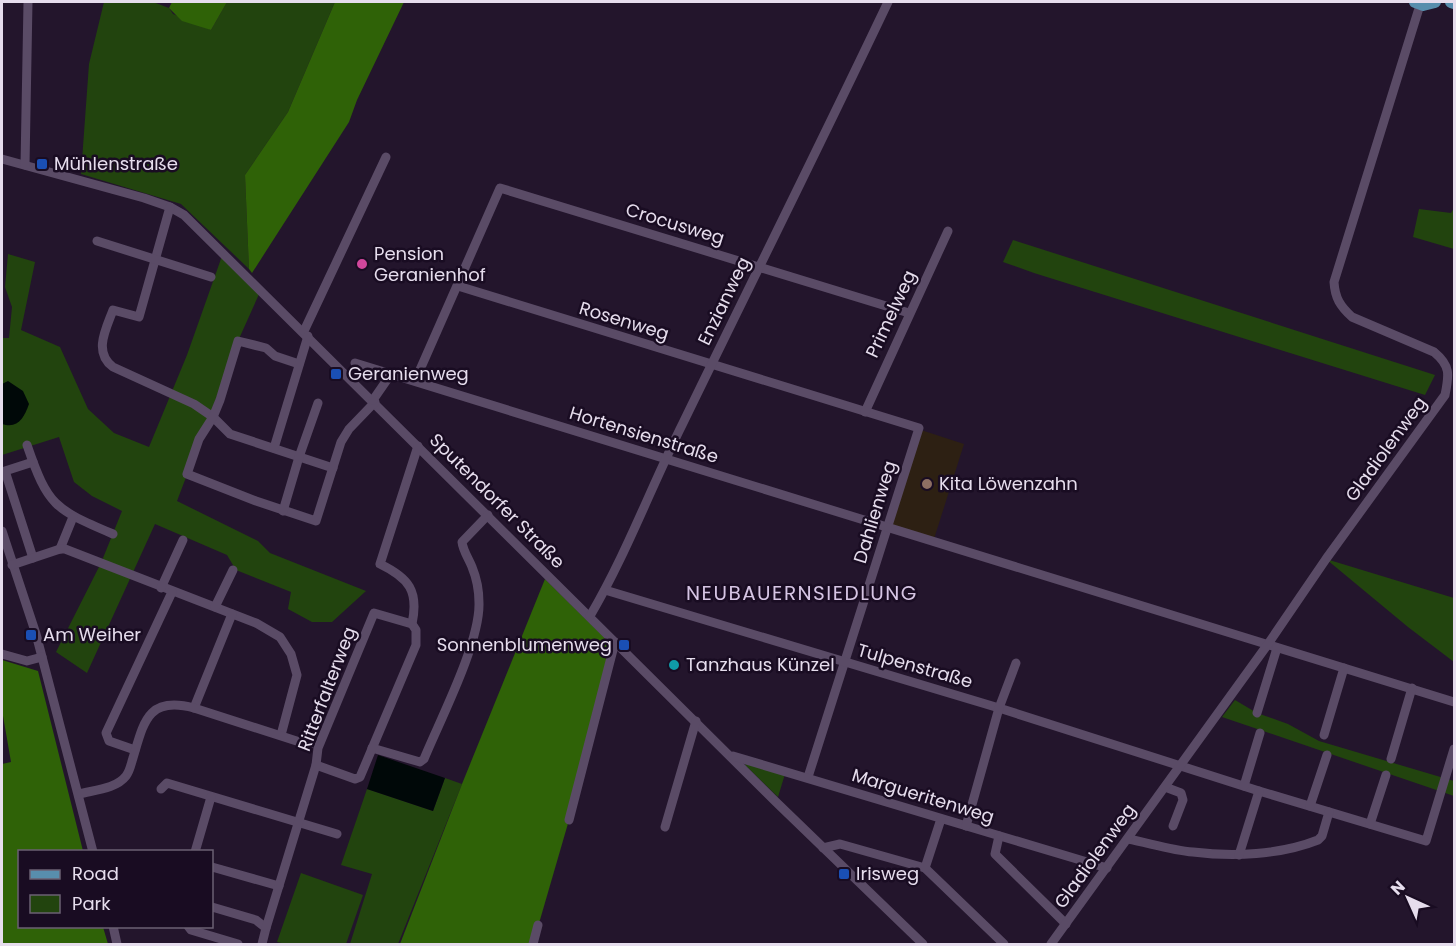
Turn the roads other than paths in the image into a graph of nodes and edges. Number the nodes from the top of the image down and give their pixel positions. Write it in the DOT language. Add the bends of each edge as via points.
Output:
graph roads {
  1 [pos="28,2"];
  2 [pos="888,2"];
  3 [pos="1435,2"];
  4 [pos="1418,3"];
  5 [pos="386,157"];
  6 [pos="2,159"];
  7 [pos="25,165"];
  8 [pos="171,207"];
  9 [pos="948,231"];
  10 [pos="97,241"];
  11 [pos="155,259"];
  12 [pos="759,266"];
  13 [pos="211,277"];
  14 [pos="458,286"];
  15 [pos="909,313"];
  16 [pos="306,334"];
  17 [pos="355,363"];
  18 [pos="299,364"];
  19 [pos="711,365"];
  20 [pos="391,374"];
  21 [pos="415,381"];
  22 [pos="374,401"];
  23 [pos="318,403"];
  24 [pos="865,412"];
  25 [pos="213,417"];
  26 [pos="918,428"];
  27 [pos="27,445"];
  28 [pos="418,446"];
  29 [pos="274,448"];
  30 [pos="299,457"];
  31 [pos="665,459"];
  32 [pos="33,462"];
  33 [pos="333,468"];
  34 [pos="284,511"];
  35 [pos="488,515"];
  36 [pos="73,517"];
  37 [pos="888,526"];
  38 [pos="2,531"];
  39 [pos="113,534"];
  40 [pos="183,540"];
  41 [pos="60,549"];
  42 [pos="33,558"];
  43 [pos="12,565"];
  44 [pos="232,570"];
  45 [pos="161,588"];
  46 [pos="605,590"];
  47 [pos="172,592"];
  48 [pos="215,607"];
  49 [pos="232,614"];
  50 [pos="590,616"];
  51 [pos="412,624"];
  52 [pos="615,642"];
  53 [pos="1273,646"];
  54 [pos="2,654"];
  55 [pos="42,657"];
  56 [pos="846,663"];
  57 [pos="1016,663"];
  58 [pos="1344,668"];
  59 [pos="1412,688"];
  60 [pos="1455,702"];
  61 [pos="194,708"];
  62 [pos="999,708"];
  63 [pos="1257,713"];
  64 [pos="696,721"];
  65 [pos="1260,733"];
  66 [pos="281,735"];
  67 [pos="1324,735"];
  68 [pos="309,745"];
  69 [pos="372,748"];
  70 [pos="135,750"];
  71 [pos="1454,753"];
  72 [pos="730,755"];
  73 [pos="1327,755"];
  74 [pos="1391,759"];
  75 [pos="316,765"];
  76 [pos="1181,765"];
  77 [pos="1386,775"];
  78 [pos="808,777"];
  79 [pos="1244,786"];
  80 [pos="1165,787"];
  81 [pos="161,789"];
  82 [pos="1258,791"];
  83 [pos="79,794"];
  84 [pos="211,797"];
  85 [pos="1310,806"];
  86 [pos="1329,812"];
  87 [pos="299,819"];
  88 [pos="940,819"];
  89 [pos="569,820"];
  90 [pos="1370,824"];
  91 [pos="966,826"];
  92 [pos="1173,826"];
  93 [pos="665,827"];
  94 [pos="337,834"];
  95 [pos="999,836"];
  96 [pos="1128,838"];
  97 [pos="823,848"];
  98 [pos="93,850"];
  99 [pos="196,850"];
  100 [pos="1239,855"];
  101 [pos="213,867"];
  102 [pos="925,868"];
  103 [pos="1107,868"];
  104 [pos="279,886"];
  105 [pos="213,907"];
  106 [pos="1066,924"];
  107 [pos="538,925"];
  108 [pos="113,928"];
  109 [pos="189,928"];
  110 [pos="266,928"];
  111 [pos="117,945"];
  112 [pos="238,945"];
  113 [pos="262,945"];
  114 [pos="533,945"];
  115 [pos="923,945"];
  116 [pos="1004,945"];
  117 [pos="1051,945"];
  1 -- 7 [label="street"];
  2 -- 12 [label="street, Enzianweg"];
  3 -- 4 [label="main road"];
  4 -- 53 [label="street, Gladiolenweg" via="1334,282 1341,308 1352,317 1434,352 1444,360 1449,375 1445,395 1326,559"];
  5 -- 16 [label="street"];
  6 -- 7 [label="street, Sputendorfer Straße"];
  7 -- 8 [label="street, Sputendorfer Straße"];
  8 -- 11 [label="street"];
  8 -- 16 [label="street, Sputendorfer Straße" via="184,214"];
  9 -- 15 [label="street, Primelweg"];
  10 -- 11 [label="street"];
  11 -- 13 [label="street"];
  11 -- 25 [label="street" via="139,317 113,310 101,345 103,356 113,367 194,404"];
  12 -- 14 [label="street, Crocusweg" via="500,188"];
  12 -- 15 [label="street, Crocusweg"];
  12 -- 19 [label="street, Enzianweg"];
  14 -- 19 [label="street, Rosenweg"];
  14 -- 21 [label="street"];
  15 -- 24 [label="street, Primelweg"];
  16 -- 18 [label="street"];
  16 -- 22 [label="street, Sputendorfer Straße"];
  17 -- 20 [label="street, Hortensienstraße"];
  18 -- 25 [label="street" via="275,356 266,348 238,341"];
  18 -- 29 [label="street"];
  19 -- 24 [label="street, Rosenweg"];
  19 -- 31 [label="street, Enzianweg"];
  20 -- 21 [label="street, Hortensienstraße"];
  20 -- 22 [label="street"];
  21 -- 31 [label="street, Hortensienstraße"];
  22 -- 28 [label="street, Sputendorfer Straße"];
  22 -- 33 [label="street" via="345,435"];
  23 -- 30 [label="street"];
  24 -- 26 [label="street, Rosenweg"];
  25 -- 29 [label="street" via="230,434"];
  25 -- 34 [label="street" via="187,474"];
  26 -- 37 [label="street, Dahlienweg"];
  27 -- 32 [label="street"];
  28 -- 35 [label="street, Sputendorfer Straße"];
  28 -- 51 [label="street" via="380,564 405,579 413,591 416,609"];
  29 -- 30 [label="street"];
  30 -- 33 [label="street"];
  30 -- 34 [label="street"];
  31 -- 37 [label="street, Hortensienstraße"];
  31 -- 46 [label="street, Enzianweg"];
  32 -- 36 [label="street" via="47,495"];
  32 -- 42 [label="street" via="5,471"];
  33 -- 34 [label="street" via="316,521"];
  35 -- 50 [label="street, Sputendorfer Straße"];
  35 -- 69 [label="street" via="462,542 477,582 478,619 424,759 420,762"];
  36 -- 39 [label="street"];
  36 -- 41 [label="street"];
  37 -- 53 [label="street, Hortensienstraße"];
  37 -- 56 [label="street, Dahlienweg"];
  38 -- 43 [label="street"];
  40 -- 45 [label="street"];
  41 -- 42 [label="street"];
  41 -- 45 [label="street"];
  42 -- 43 [label="street"];
  43 -- 55 [label="street"];
  44 -- 48 [label="street"];
  45 -- 47 [label="street"];
  46 -- 50 [label="street, Enzianweg"];
  46 -- 56 [label="street, Tulpenstraße"];
  47 -- 48 [label="street"];
  47 -- 70 [label="street" via="106,733 109,741"];
  48 -- 49 [label="street"];
  49 -- 61 [label="street"];
  49 -- 66 [label="street" via="280,637 296,664 295,688"];
  50 -- 52 [label="street, Sputendorfer Straße"];
  51 -- 69 [label="street" via="416,645"];
  51 -- 75 [label="street, Ritterfalterweg" via="374,613 318,748"];
  52 -- 64 [label="street, Sputendorfer Straße"];
  52 -- 89 [label="street"];
  53 -- 58 [label="street, Hortensienstraße"];
  53 -- 63 [label="street"];
  53 -- 76 [label="street, Gladiolenweg"];
  54 -- 55 [label="street" via="27,661"];
  55 -- 83 [label="street"];
  56 -- 62 [label="street, Tulpenstraße"];
  56 -- 78 [label="street, Dahlienweg"];
  57 -- 62 [label="street"];
  58 -- 59 [label="street, Hortensienstraße"];
  58 -- 67 [label="street"];
  59 -- 60 [label="street, Hortensienstraße"];
  59 -- 74 [label="street"];
  61 -- 66 [label="street"];
  61 -- 70 [label="street" via="164,705 153,711 144,722"];
  62 -- 76 [label="street, Tulpenstraße"];
  62 -- 91 [label="street"];
  64 -- 72 [label="street, Sputendorfer Straße"];
  64 -- 93 [label="street"];
  65 -- 79 [label="street"];
  66 -- 68 [label="street"];
  69 -- 75 [label="street" via="360,777"];
  70 -- 83 [label="street" via="128,772 117,784"];
  71 -- 90 [label="street, Tulpenstraße" via="1426,841"];
  72 -- 78 [label="street, Margueritenweg"];
  72 -- 97 [label="street, Sputendorfer Straße"];
  73 -- 85 [label="street"];
  75 -- 87 [label="street, Ritterfalterweg"];
  76 -- 79 [label="street, Tulpenstraße"];
  76 -- 80 [label="street, Gladiolenweg"];
  77 -- 90 [label="street"];
  78 -- 88 [label="street, Margueritenweg"];
  79 -- 82 [label="street, Tulpenstraße"];
  80 -- 92 [label="street" via="1181,794 1183,800"];
  80 -- 96 [label="street, Gladiolenweg"];
  81 -- 84 [label="street" via="167,783"];
  82 -- 85 [label="street, Tulpenstraße"];
  82 -- 100 [label="street"];
  83 -- 98 [label="street"];
  84 -- 87 [label="street"];
  84 -- 99 [label="street"];
  85 -- 86 [label="street, Tulpenstraße"];
  86 -- 90 [label="street, Tulpenstraße"];
  86 -- 100 [label="street" via="1318,840"];
  87 -- 94 [label="street"];
  87 -- 104 [label="street, Ritterfalterweg"];
  88 -- 91 [label="street, Margueritenweg"];
  88 -- 102 [label="street"];
  91 -- 95 [label="street, Margueritenweg"];
  95 -- 103 [label="street, Margueritenweg"];
  95 -- 106 [label="street" via="995,854"];
  96 -- 100 [label="street" via="1192,852"];
  96 -- 103 [label="street, Gladiolenweg"];
  97 -- 102 [label="street" via="840,844"];
  97 -- 115 [label="street, Sputendorfer Straße"];
  101 -- 104 [label="street"];
  102 -- 116 [label="street"];
  103 -- 106 [label="street, Gladiolenweg"];
  104 -- 110 [label="street, Ritterfalterweg"];
  105 -- 110 [label="street" via="256,920"];
  106 -- 117 [label="street, Gladiolenweg"];
  107 -- 114 [label="street"];
  108 -- 111 [label="street"];
  109 -- 112 [label="street"];
  110 -- 113 [label="street, Ritterfalterweg"];
}
